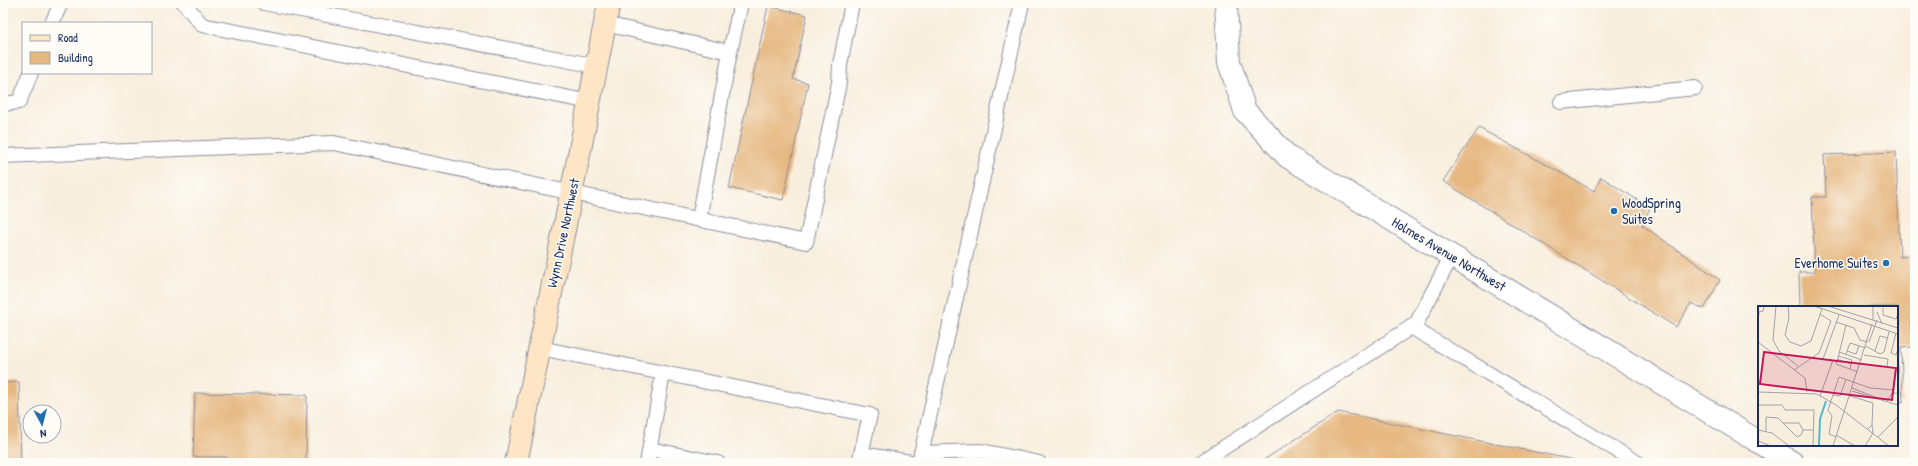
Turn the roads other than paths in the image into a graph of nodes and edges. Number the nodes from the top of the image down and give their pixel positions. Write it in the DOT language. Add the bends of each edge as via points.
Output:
graph roads {
  1 [pos="61,3"];
  2 [pos="184,3"];
  3 [pos="264,3"];
  4 [pos="609,3"];
  5 [pos="741,3"];
  6 [pos="852,3"];
  7 [pos="1022,3"];
  8 [pos="1226,3"];
  9 [pos="52,22"];
  10 [pos="605,24"];
  11 [pos="730,52"];
  12 [pos="597,66"];
  13 [pos="31,74"];
  14 [pos="1695,88"];
  15 [pos="590,102"];
  16 [pos="1561,102"];
  17 [pos="3,104"];
  18 [pos="3,156"];
  19 [pos="572,193"];
  20 [pos="700,219"];
  21 [pos="1452,255"];
  22 [pos="1411,327"];
  23 [pos="540,348"];
  24 [pos="663,373"];
  25 [pos="1758,441"];
  26 [pos="1766,446"];
  27 [pos="650,449"];
  28 [pos="860,459"];
  29 [pos="919,460"];
  30 [pos="516,463"];
  31 [pos="647,463"];
  32 [pos="718,463"];
  33 [pos="1039,463"];
  34 [pos="1200,463"];
  35 [pos="1638,463"];
  36 [pos="1793,463"];
  1 -- 9 [label="lane"];
  2 -- 15 [label="lane" via="202,26"];
  3 -- 12 [label="lane"];
  4 -- 10 [label="street, Wynn Drive Northwest"];
  5 -- 11 [label="lane"];
  6 -- 20 [label="lane" via="806,242"];
  7 -- 29 [label="lane"];
  8 -- 21 [label="street, Holmes Avenue Northwest" via="1229,62 1245,111 1288,157"];
  10 -- 11 [label="lane"];
  10 -- 12 [label="street, Wynn Drive Northwest"];
  11 -- 20 [label="lane"];
  12 -- 15 [label="street, Wynn Drive Northwest"];
  13 -- 17 [label="lane" via="19,102"];
  14 -- 16 [label="lane"];
  15 -- 19 [label="street, Wynn Drive Northwest"];
  18 -- 19 [label="lane" via="334,143"];
  19 -- 20 [label="lane"];
  19 -- 23 [label="street, Wynn Drive Northwest"];
  21 -- 22 [label="lane" via="1416,324"];
  21 -- 25 [label="street, Holmes Avenue Northwest"];
  22 -- 34 [label="lane"];
  22 -- 35 [label="lane"];
  23 -- 24 [label="lane"];
  23 -- 30 [label="street, Wynn Drive Northwest"];
  24 -- 27 [label="lane"];
  24 -- 28 [label="lane" via="870,415"];
  26 -- 36 [label="street"];
  27 -- 31 [label="lane"];
  27 -- 32 [label="lane"];
  28 -- 29 [label="lane"];
  29 -- 33 [label="lane" via="981,451"];
}
